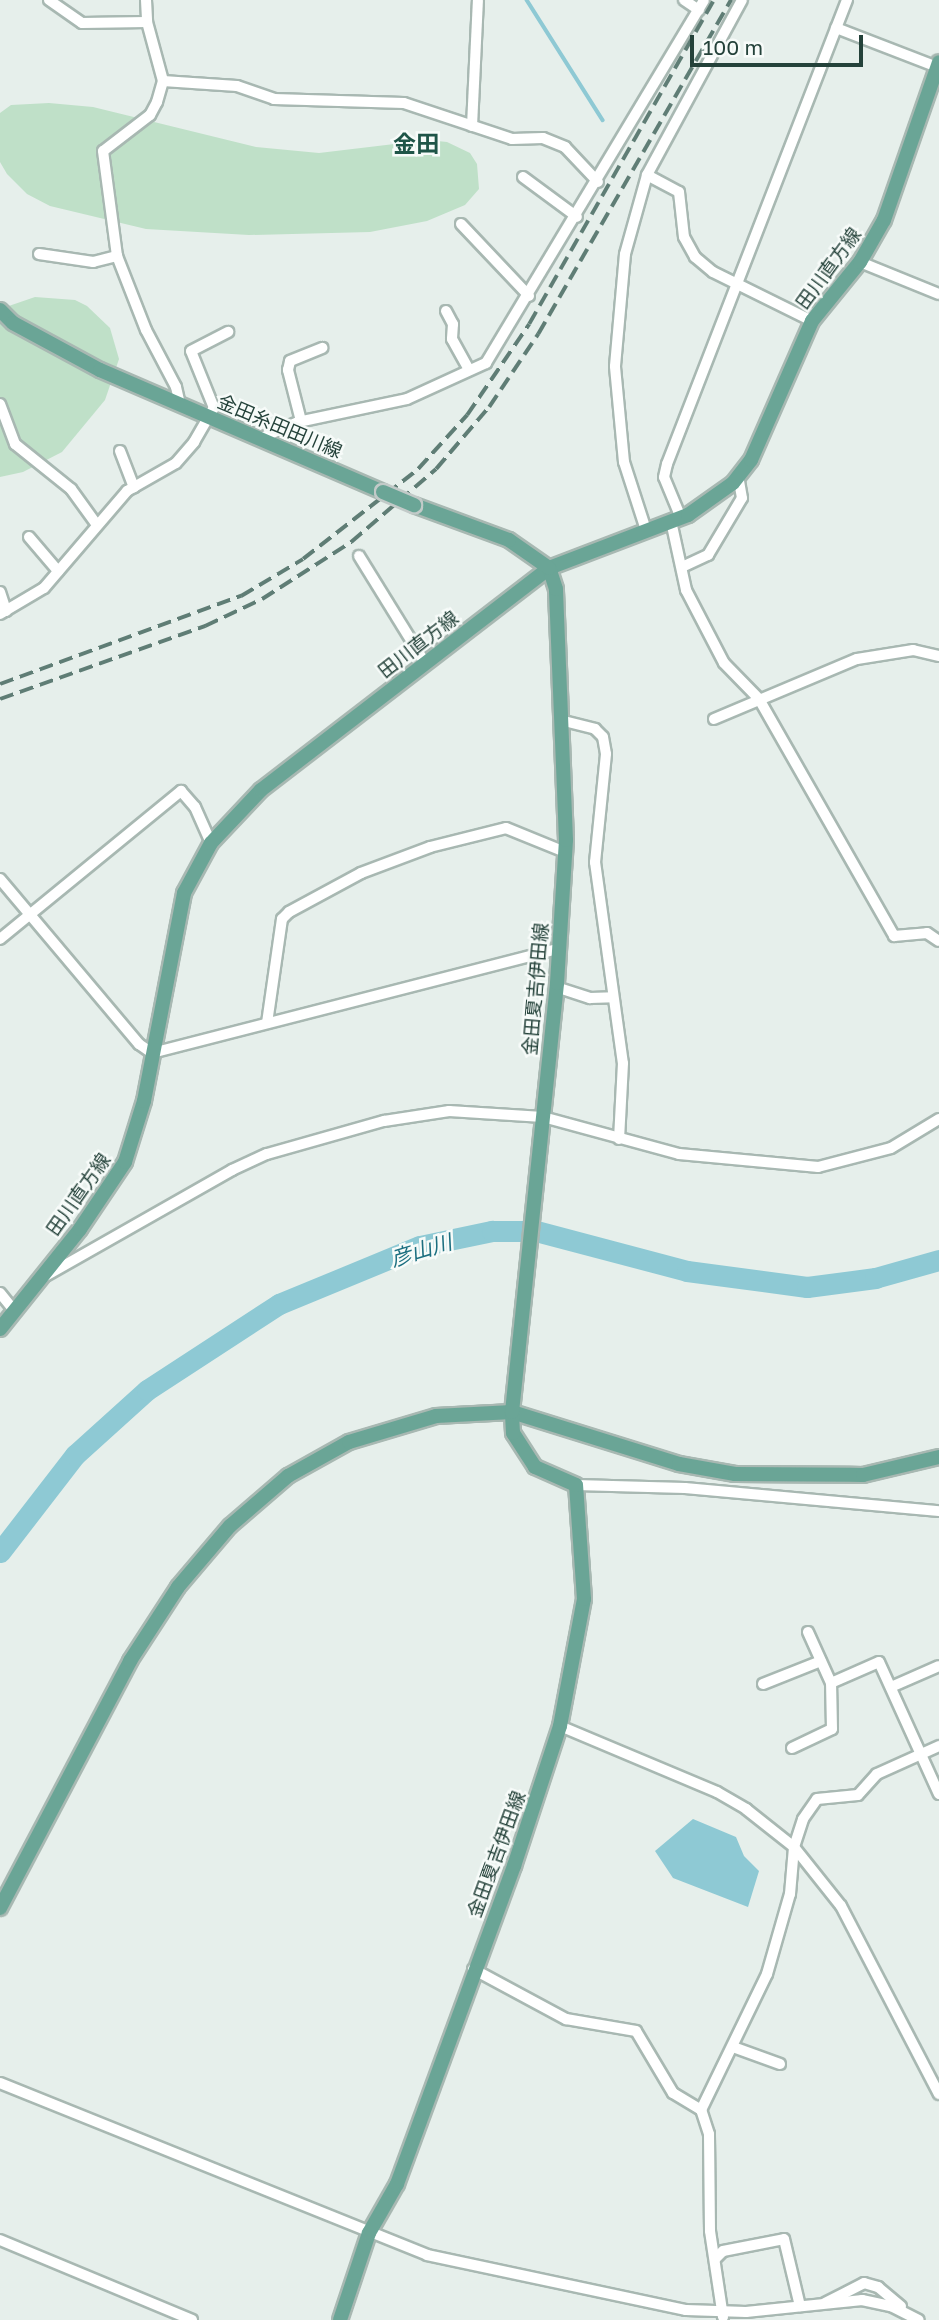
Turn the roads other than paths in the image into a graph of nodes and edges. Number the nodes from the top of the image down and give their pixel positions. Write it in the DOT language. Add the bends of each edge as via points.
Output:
graph roads {
  1 [pos="49,0"];
  2 [pos="146,0"];
  3 [pos="478,0"];
  4 [pos="684,0"];
  5 [pos="742,0"];
  6 [pos="847,0"];
  7 [pos="702,5"];
  8 [pos="147,22"];
  9 [pos="836,28"];
  10 [pos="938,64"];
  11 [pos="163,81"];
  12 [pos="472,126"];
  13 [pos="647,175"];
  14 [pos="523,177"];
  15 [pos="598,182"];
  16 [pos="577,217"];
  17 [pos="461,224"];
  18 [pos="39,254"];
  19 [pos="117,256"];
  20 [pos="860,262"];
  21 [pos="738,282"];
  22 [pos="939,295"];
  23 [pos="529,296"];
  24 [pos="0,310"];
  25 [pos="446,311"];
  26 [pos="812,321"];
  27 [pos="228,332"];
  28 [pos="323,348"];
  29 [pos="469,370"];
  30 [pos="0,404"];
  31 [pos="180,404"];
  32 [pos="210,417"];
  33 [pos="301,421"];
  34 [pos="259,439"];
  35 [pos="120,451"];
  36 [pos="738,476"];
  37 [pos="134,487"];
  38 [pos="676,519"];
  39 [pos="96,525"];
  40 [pos="646,530"];
  41 [pos="29,537"];
  42 [pos="359,556"];
  43 [pos="682,567"];
  44 [pos="549,568"];
  45 [pos="58,571"];
  46 [pos="0,592"];
  47 [pos="3,612"];
  48 [pos="939,640"];
  49 [pos="936,653"];
  50 [pos="425,663"];
  51 [pos="759,699"];
  52 [pos="715,719"];
  53 [pos="564,721"];
  54 [pos="211,843"];
  55 [pos="565,852"];
  56 [pos="0,879"];
  57 [pos="29,915"];
  58 [pos="0,939"];
  59 [pos="939,941"];
  60 [pos="558,948"];
  61 [pos="556,987"];
  62 [pos="613,997"];
  63 [pos="267,1023"];
  64 [pos="152,1052"];
  65 [pos="939,1119"];
  66 [pos="542,1123"];
  67 [pos="619,1139"];
  68 [pos="36,1280"];
  69 [pos="0,1293"];
  70 [pos="14,1310"];
  71 [pos="0,1329"];
  72 [pos="512,1412"];
  73 [pos="939,1457"];
  74 [pos="576,1485"];
  75 [pos="939,1511"];
  76 [pos="808,1632"];
  77 [pos="821,1661"];
  78 [pos="939,1666"];
  79 [pos="831,1683"];
  80 [pos="763,1685"];
  81 [pos="891,1687"];
  82 [pos="560,1726"];
  83 [pos="939,1746"];
  84 [pos="792,1748"];
  85 [pos="922,1755"];
  86 [pos="939,1794"];
  87 [pos="794,1847"];
  88 [pos="0,1908"];
  89 [pos="473,1969"];
  90 [pos="733,2046"];
  91 [pos="780,2064"];
  92 [pos="0,2083"];
  93 [pos="939,2094"];
  94 [pos="701,2110"];
  95 [pos="369,2233"];
  96 [pos="0,2240"];
  97 [pos="715,2259"];
  98 [pos="823,2304"];
  99 [pos="800,2306"];
  100 [pos="723,2317"];
  101 [pos="914,2317"];
  102 [pos="192,2320"];
  103 [pos="340,2320"];
  1 -- 8 [label="street" via="82,23"];
  2 -- 8 [label="street"];
  3 -- 12 [label="street"];
  4 -- 7 [label="street"];
  5 -- 13 [label="street"];
  6 -- 9 [label="street"];
  7 -- 15 [label="street"];
  8 -- 11 [label="street"];
  9 -- 10 [label="street"];
  9 -- 21 [label="street"];
  10 -- 20 [label="main road, 田川直方線" via="884,220"];
  11 -- 12 [label="street" via="237,86 274,99 404,103"];
  11 -- 19 [label="street" via="150,115 103,151"];
  12 -- 15 [label="street" via="512,139 543,138 565,147"];
  13 -- 21 [label="street" via="680,192 684,237 695,257"];
  13 -- 40 [label="street" via="625,254 615,366 624,462"];
  14 -- 16 [label="street"];
  15 -- 16 [label="street"];
  16 -- 23 [label="street"];
  17 -- 23 [label="street"];
  18 -- 19 [label="street" via="93,262"];
  19 -- 31 [label="street"];
  20 -- 22 [label="street"];
  20 -- 26 [label="main road, 田川直方線"];
  21 -- 26 [label="street"];
  21 -- 38 [label="street" via="667,464 664,477"];
  23 -- 29 [label="street" via="486,363"];
  24 -- 31 [label="main road, 金田糸田田川線" via="13,323 100,370"];
  25 -- 29 [label="street" via="453,324 452,339"];
  26 -- 36 [label="main road, 田川直方線" via="751,460"];
  27 -- 32 [label="street" via="191,351 214,408"];
  28 -- 33 [label="street" via="290,362"];
  29 -- 33 [label="street" via="407,399"];
  30 -- 39 [label="street" via="15,444 71,489"];
  31 -- 32 [label="main road, 金田糸田田川線"];
  32 -- 34 [label="main road, 金田糸田田川線"];
  32 -- 37 [label="street" via="176,463"];
  33 -- 34 [label="street"];
  34 -- 44 [label="main road, 金田糸田田川線, bridge" via="509,540"];
  35 -- 37 [label="street"];
  36 -- 38 [label="main road, 田川直方線"];
  36 -- 43 [label="street" via="742,498 708,555"];
  37 -- 39 [label="street"];
  38 -- 40 [label="main road, 田川直方線"];
  38 -- 43 [label="street"];
  39 -- 45 [label="street"];
  40 -- 44 [label="main road, 田川直方線"];
  41 -- 45 [label="street"];
  42 -- 50 [label="street"];
  43 -- 51 [label="street" via="686,590 724,663"];
  44 -- 50 [label="main road, 田川直方線"];
  44 -- 53 [label="main road, 金田夏吉伊田線" via="556,589"];
  45 -- 47 [label="street" via="35,595"];
  46 -- 47 [label="street"];
  48 -- 49 [label="street"];
  49 -- 51 [label="street" via="892,652 857,659"];
  50 -- 54 [label="main road, 田川直方線" via="261,790"];
  51 -- 52 [label="street"];
  51 -- 59 [label="street" via="894,936 927,933"];
  53 -- 55 [label="main road, 金田夏吉伊田線"];
  53 -- 62 [label="street" via="595,729 603,737 606,754 595,862"];
  54 -- 57 [label="street" via="195,807 181,791"];
  54 -- 64 [label="main road, 田川直方線" via="184,893"];
  55 -- 60 [label="main road, 金田夏吉伊田線"];
  55 -- 63 [label="street" via="506,828 430,847 361,873 289,912 282,919"];
  56 -- 57 [label="street"];
  57 -- 58 [label="street"];
  57 -- 64 [label="street" via="139,1044"];
  60 -- 61 [label="main road, 金田夏吉伊田線"];
  60 -- 63 [label="street"];
  61 -- 62 [label="street" via="590,998"];
  61 -- 66 [label="main road, 金田夏吉伊田線"];
  62 -- 67 [label="street" via="622,1063"];
  63 -- 64 [label="street"];
  64 -- 68 [label="main road, 田川直方線" via="144,1101 125,1162 80,1229"];
  65 -- 67 [label="street" via="891,1148 818,1167 679,1154"];
  66 -- 67 [label="street"];
  66 -- 68 [label="street" via="449,1111 345,1130 268,1154 161,1208"];
  66 -- 72 [label="main road, 金田夏吉伊田線"];
  68 -- 70 [label="main road, 田川直方線"];
  69 -- 70 [label="street"];
  70 -- 71 [label="main road, 田川直方線"];
  72 -- 73 [label="main road" via="679,1464 734,1474 863,1475"];
  72 -- 74 [label="main road, 金田夏吉伊田線" via="513,1433 535,1467"];
  72 -- 88 [label="main road" via="436,1416 349,1442 288,1476 230,1526 178,1587 130,1661"];
  74 -- 75 [label="street" via="658,1486"];
  74 -- 82 [label="main road, 金田夏吉伊田線" via="584,1599"];
  76 -- 77 [label="street"];
  77 -- 79 [label="street"];
  77 -- 80 [label="street"];
  78 -- 81 [label="street"];
  79 -- 81 [label="street" via="879,1662"];
  79 -- 84 [label="street" via="832,1729"];
  81 -- 85 [label="street"];
  82 -- 87 [label="street" via="716,1792"];
  82 -- 89 [label="main road, 金田夏吉伊田線" via="514,1866"];
  83 -- 85 [label="street"];
  85 -- 86 [label="street"];
  85 -- 87 [label="street" via="877,1774 858,1795 817,1799 808,1808"];
  87 -- 90 [label="street" via="790,1894 766,1975"];
  87 -- 93 [label="street" via="841,1906"];
  89 -- 94 [label="street" via="566,2019 636,2031 673,2094"];
  89 -- 95 [label="main road, 金田夏吉伊田線" via="397,2184"];
  90 -- 91 [label="street"];
  90 -- 94 [label="street"];
  92 -- 95 [label="street"];
  94 -- 97 [label="street" via="709,2134 710,2231"];
  95 -- 100 [label="street" via="427,2255 511,2276"];
  95 -- 103 [label="main road, 金田夏吉伊田線"];
  96 -- 102 [label="street"];
  97 -- 99 [label="street" via="723,2251 783,2239"];
  97 -- 100 [label="street"];
  98 -- 99 [label="street"];
  98 -- 101 [label="street" via="870,2301"];
  98 -- 101 [label="street" via="864,2283 878,2287"];
  99 -- 100 [label="street"];
}
